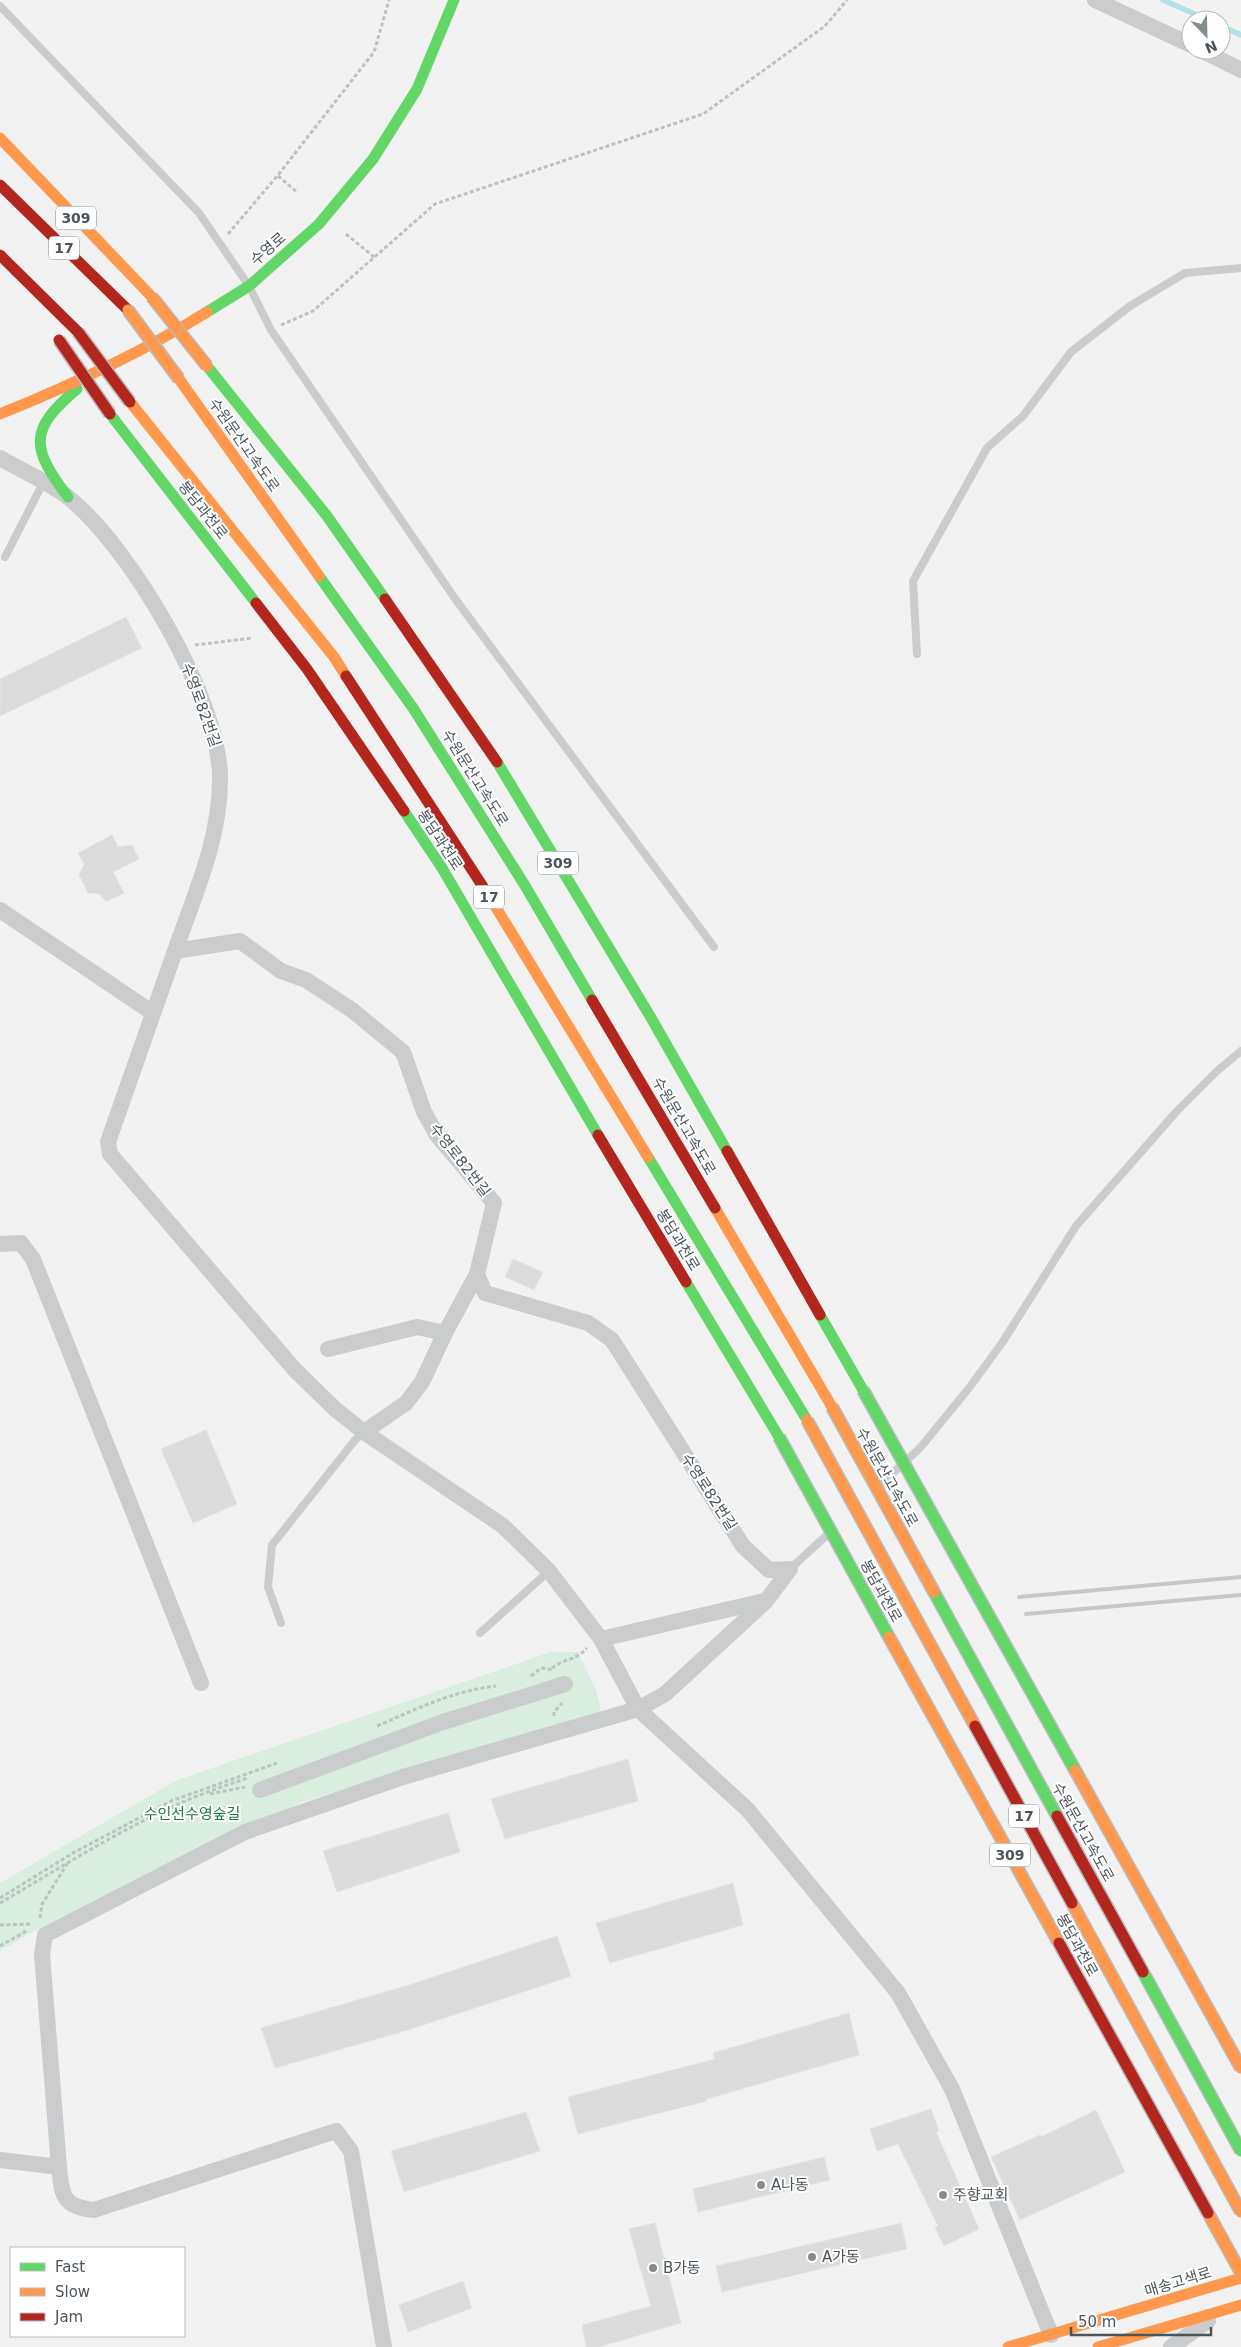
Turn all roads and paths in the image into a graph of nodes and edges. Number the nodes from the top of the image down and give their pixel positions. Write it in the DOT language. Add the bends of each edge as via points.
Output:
graph roads {
  1 [pos="389,0"];
  2 [pos="454,0"];
  3 [pos="846,0"];
  4 [pos="1095,0"];
  5 [pos="0,6"];
  6 [pos="1181,40"];
  7 [pos="1220,60"];
  8 [pos="1241,70"];
  9 [pos="0,138"];
  10 [pos="278,176"];
  11 [pos="0,185"];
  12 [pos="298,193"];
  13 [pos="346,234"];
  14 [pos="220,244"];
  15 [pos="0,255"];
  16 [pos="374,257"];
  17 [pos="1241,268"];
  18 [pos="249,286"];
  19 [pos="271,330"];
  20 [pos="56,337"];
  21 [pos="101,371"];
  22 [pos="0,414"];
  23 [pos="0,458"];
  24 [pos="43,483"];
  25 [pos="68,497"];
  26 [pos="5,557"];
  27 [pos="257,637"];
  28 [pos="179,647"];
  29 [pos="917,654"];
  30 [pos="0,910"];
  31 [pos="714,947"];
  32 [pos="174,951"];
  33 [pos="154,1013"];
  34 [pos="1241,1051"];
  35 [pos="0,1244"];
  36 [pos="477,1274"];
  37 [pos="444,1333"];
  38 [pos="328,1349"];
  39 [pos="364,1432"];
  40 [pos="869,1495"];
  41 [pos="862,1502"];
  42 [pos="848,1515"];
  43 [pos="840,1522"];
  44 [pos="790,1569"];
  45 [pos="549,1571"];
  46 [pos="766,1601"];
  47 [pos="281,1623"];
  48 [pos="480,1633"];
  49 [pos="594,1644"];
  50 [pos="552,1668"];
  51 [pos="202,1683"];
  52 [pos="565,1684"];
  53 [pos="638,1709"];
  54 [pos="260,1790"];
  55 [pos="183,1802"];
  56 [pos="73,1853"];
  57 [pos="40,1923"];
  58 [pos="0,1925"];
  59 [pos="0,1946"];
  60 [pos="1241,2068"];
  61 [pos="1241,2151"];
  62 [pos="0,2160"];
  63 [pos="59,2167"];
  64 [pos="1241,2212"];
  65 [pos="1241,2273"];
  66 [pos="1241,2278"];
  67 [pos="1241,2306"];
  68 [pos="1222,2311"];
  69 [pos="1051,2335"];
  70 [pos="384,2347"];
  71 [pos="1008,2347"];
  72 [pos="1098,2347"];
  73 [pos="1171,2347"];
  1 -- 10 [label="path" via="374,52"];
  2 -- 18 [label="main road, 수영로" via="417,89 373,159 319,224"];
  3 -- 16 [label="path" via="825,26 703,114 435,204"];
  4 -- 6 [label="street"];
  5 -- 14 [label="lane" via="199,213"];
  7 -- 8 [label="street"];
  9 -- 60 [label="main road, 309, bridge" via="152,298 207,366 327,516 489,748 650,1016 863,1390"];
  10 -- 12 [label="path"];
  10 -- 14 [label="path"];
  11 -- 61 [label="main road, 수원문산고속도로 / 17, bridge" via="128,310 413,708 524,884 832,1407"];
  13 -- 16 [label="path"];
  14 -- 18 [label="lane"];
  15 -- 64 [label="main road, 17, bridge" via="78,332 334,657 442,823 806,1420"];
  16 -- 19 [label="path" via="313,311"];
  17 -- 29 [label="lane" via="1185,273 1130,306 1071,352 1023,416 987,448 913,581"];
  18 -- 19 [label="lane"];
  18 -- 21 [label="main road, 수영로" via="159,342"];
  19 -- 31 [label="lane" via="456,600"];
  20 -- 65 [label="main road, 봉담과천로 / 309, bridge" via="110,414 307,669 442,868 779,1437"];
  21 -- 22 [label="main road, 수영로"];
  21 -- 25 [label="main road" via="61,402 40,429 41,458"];
  23 -- 24 [label="street, 수영로82번길"];
  24 -- 25 [label="street, 수영로82번길"];
  24 -- 26 [label="lane"];
  25 -- 28 [label="street, 수영로82번길" via="95,522 130,567"];
  27 -- 28 [label="path"];
  28 -- 32 [label="street, 수영로82번길" via="219,752 220,780 210,852"];
  30 -- 33 [label="street"];
  32 -- 33 [label="street"];
  32 -- 36 [label="street, 수영로82번길" via="240,941 281,971 306,980 352,1010 403,1052 424,1112 436,1135 494,1203"];
  33 -- 39 [label="street" via="108,1142 108,1151 295,1370 334,1409"];
  34 -- 40 [label="lane" via="1177,1111 1082,1218 1002,1343 969,1388 920,1448"];
  35 -- 51 [label="street" via="21,1244 34,1258"];
  36 -- 37 [label="street"];
  36 -- 44 [label="street, 수영로82번길" via="485,1293 588,1323 612,1340 743,1546 769,1570"];
  37 -- 38 [label="street" via="417,1327"];
  37 -- 39 [label="street" via="422,1382 406,1403"];
  39 -- 45 [label="street" via="504,1526"];
  39 -- 47 [label="lane" via="354,1440 272,1545 268,1587"];
  41 -- 42 [label="lane"];
  43 -- 44 [label="lane"];
  44 -- 46 [label="street"];
  45 -- 48 [label="lane"];
  45 -- 49 [label="street"];
  46 -- 49 [label="street"];
  46 -- 53 [label="street" via="666,1694"];
  49 -- 50 [label="path" via="576,1658"];
  49 -- 53 [label="street"];
  52 -- 54 [label="street" via="443,1722"];
  53 -- 63 [label="street" via="403,1777 245,1832 45,1935 42,1954"];
  53 -- 69 [label="street" via="748,1810 898,1993 952,2089"];
  54 -- 55 [label="path" via="240,1786"];
  56 -- 57 [label="path" via="42,1904"];
  57 -- 58 [label="path"];
  57 -- 59 [label="path"];
  62 -- 63 [label="street"];
  63 -- 70 [label="street" via="66,2198 76,2208 94,2210 336,2132 351,2151"];
  66 -- 69 [label="main road, 매송고색로"];
  67 -- 68 [label="main road"];
  68 -- 72 [label="main road"];
  68 -- 73 [label="street"];
  69 -- 71 [label="main road, 매송고색로"];
}
